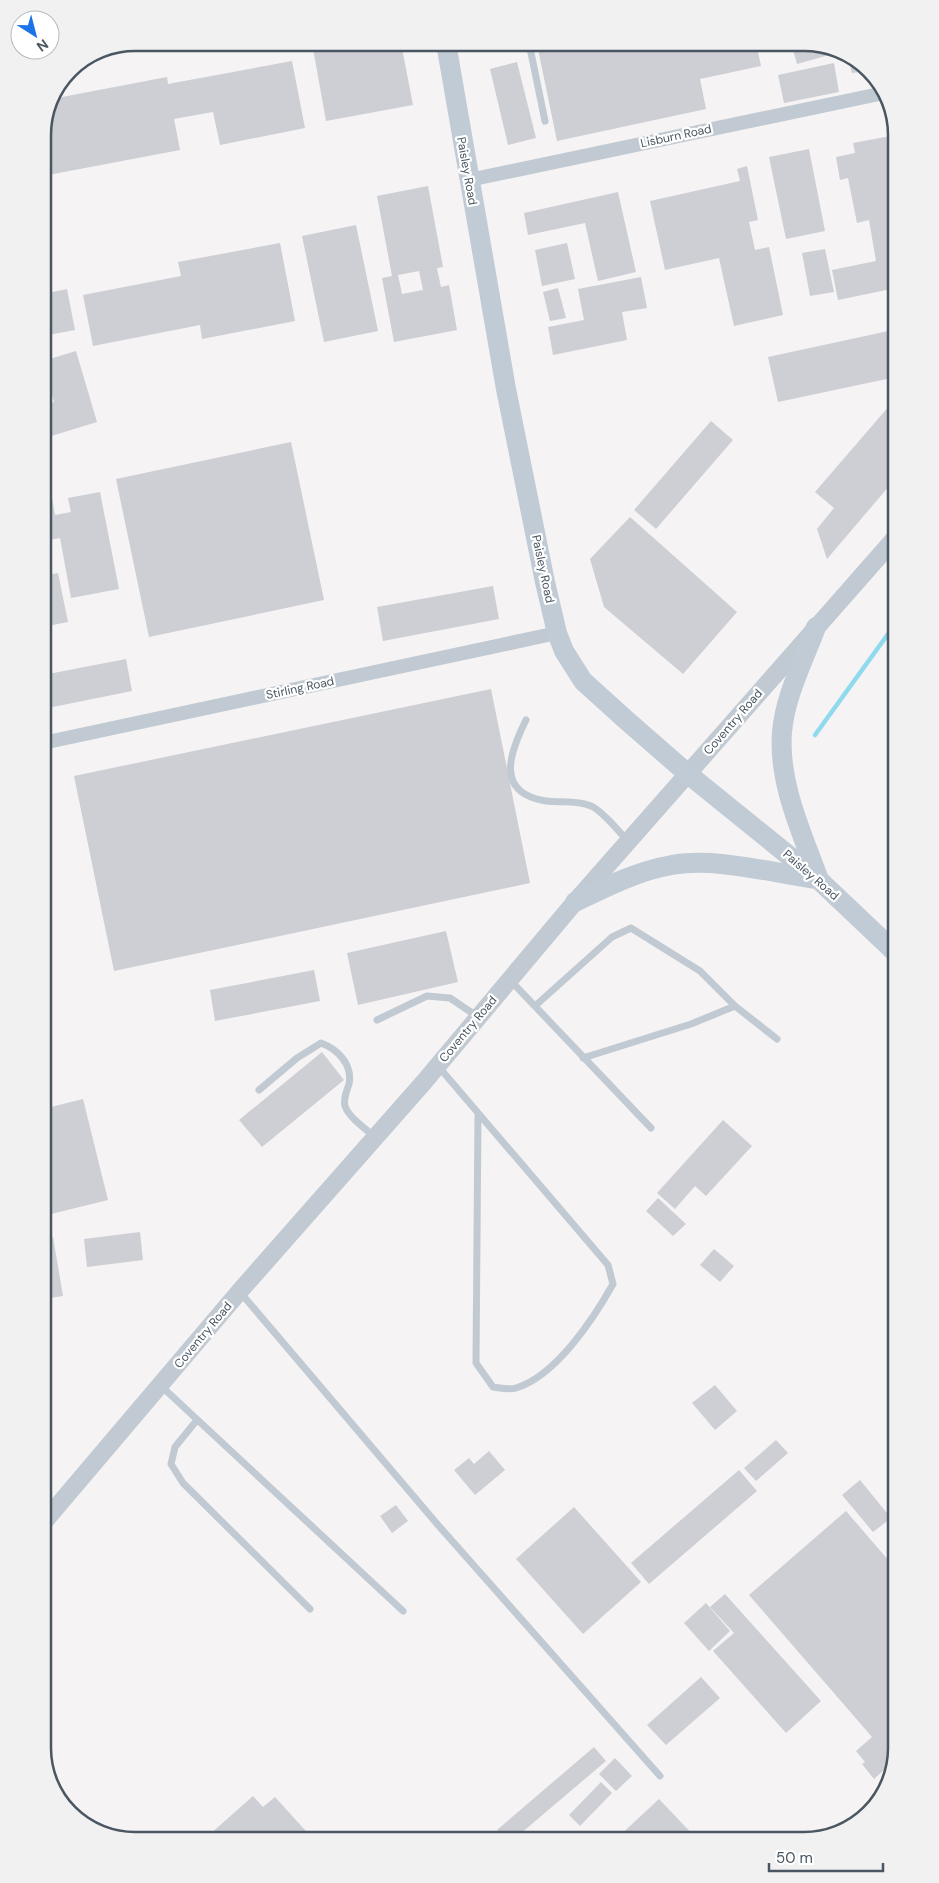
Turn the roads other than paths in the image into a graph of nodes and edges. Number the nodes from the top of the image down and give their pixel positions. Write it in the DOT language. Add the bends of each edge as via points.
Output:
graph roads {
  1 [pos="447,51"];
  2 [pos="531,51"];
  3 [pos="878,94"];
  4 [pos="545,121"];
  5 [pos="469,180"];
  6 [pos="888,546"];
  7 [pos="816,627"];
  8 [pos="556,632"];
  9 [pos="526,720"];
  10 [pos="51,741"];
  11 [pos="688,774"];
  12 [pos="629,841"];
  13 [pos="819,880"];
  14 [pos="575,902"];
  15 [pos="888,945"];
  16 [pos="510,979"];
  17 [pos="535,1006"];
  18 [pos="735,1006"];
  19 [pos="478,1017"];
  20 [pos="377,1020"];
  21 [pos="778,1039"];
  22 [pos="583,1058"];
  23 [pos="438,1065"];
  24 [pos="259,1090"];
  25 [pos="478,1113"];
  26 [pos="651,1128"];
  27 [pos="376,1137"];
  28 [pos="239,1292"];
  29 [pos="160,1386"];
  30 [pos="197,1420"];
  31 [pos="51,1513"];
  32 [pos="310,1609"];
  33 [pos="403,1611"];
  34 [pos="660,1776"];
  1 -- 5 [label="main road, Paisley Road"];
  2 -- 4 [label="lane"];
  3 -- 5 [label="street, Lisburn Road"];
  5 -- 8 [label="main road, Paisley Road" via="506,389"];
  6 -- 7 [label="street, Coventry Road"];
  7 -- 11 [label="street, Coventry Road"];
  7 -- 13 [label="main road" via="788,705 782,732 782,756 787,788"];
  8 -- 10 [label="street, Stirling Road"];
  8 -- 11 [label="main road, Paisley Road" via="583,681"];
  9 -- 12 [label="lane" via="514,744 509,764 510,775 518,789 545,801 573,801 593,807"];
  11 -- 12 [label="street, Coventry Road"];
  11 -- 13 [label="main road, Paisley Road"];
  12 -- 14 [label="street, Coventry Road"];
  13 -- 14 [label="main road" via="720,864 672,865 632,876"];
  13 -- 15 [label="main road, Paisley Road"];
  14 -- 16 [label="street, Coventry Road"];
  16 -- 17 [label="lane"];
  16 -- 19 [label="street, Coventry Road"];
  17 -- 18 [label="lane" via="612,937 631,928 700,971"];
  17 -- 22 [label="lane"];
  18 -- 21 [label="lane"];
  18 -- 22 [label="lane" via="691,1024"];
  19 -- 20 [label="lane" via="450,998 427,996"];
  19 -- 23 [label="street, Coventry Road"];
  22 -- 26 [label="lane"];
  23 -- 25 [label="lane"];
  23 -- 27 [label="street, Coventry Road"];
  24 -- 27 [label="lane" via="297,1058 321,1043 331,1047 350,1071 345,1105 348,1112"];
  25 -- 25 [label="lane" via="608,1265 613,1284 594,1317 544,1374 515,1388 493,1387 476,1363"];
  27 -- 28 [label="street, Coventry Road"];
  28 -- 29 [label="street, Coventry Road"];
  28 -- 34 [label="lane" via="438,1525"];
  29 -- 30 [label="lane"];
  29 -- 31 [label="street, Coventry Road"];
  30 -- 32 [label="lane" via="175,1447 171,1464 183,1483"];
  30 -- 33 [label="lane"];
}
